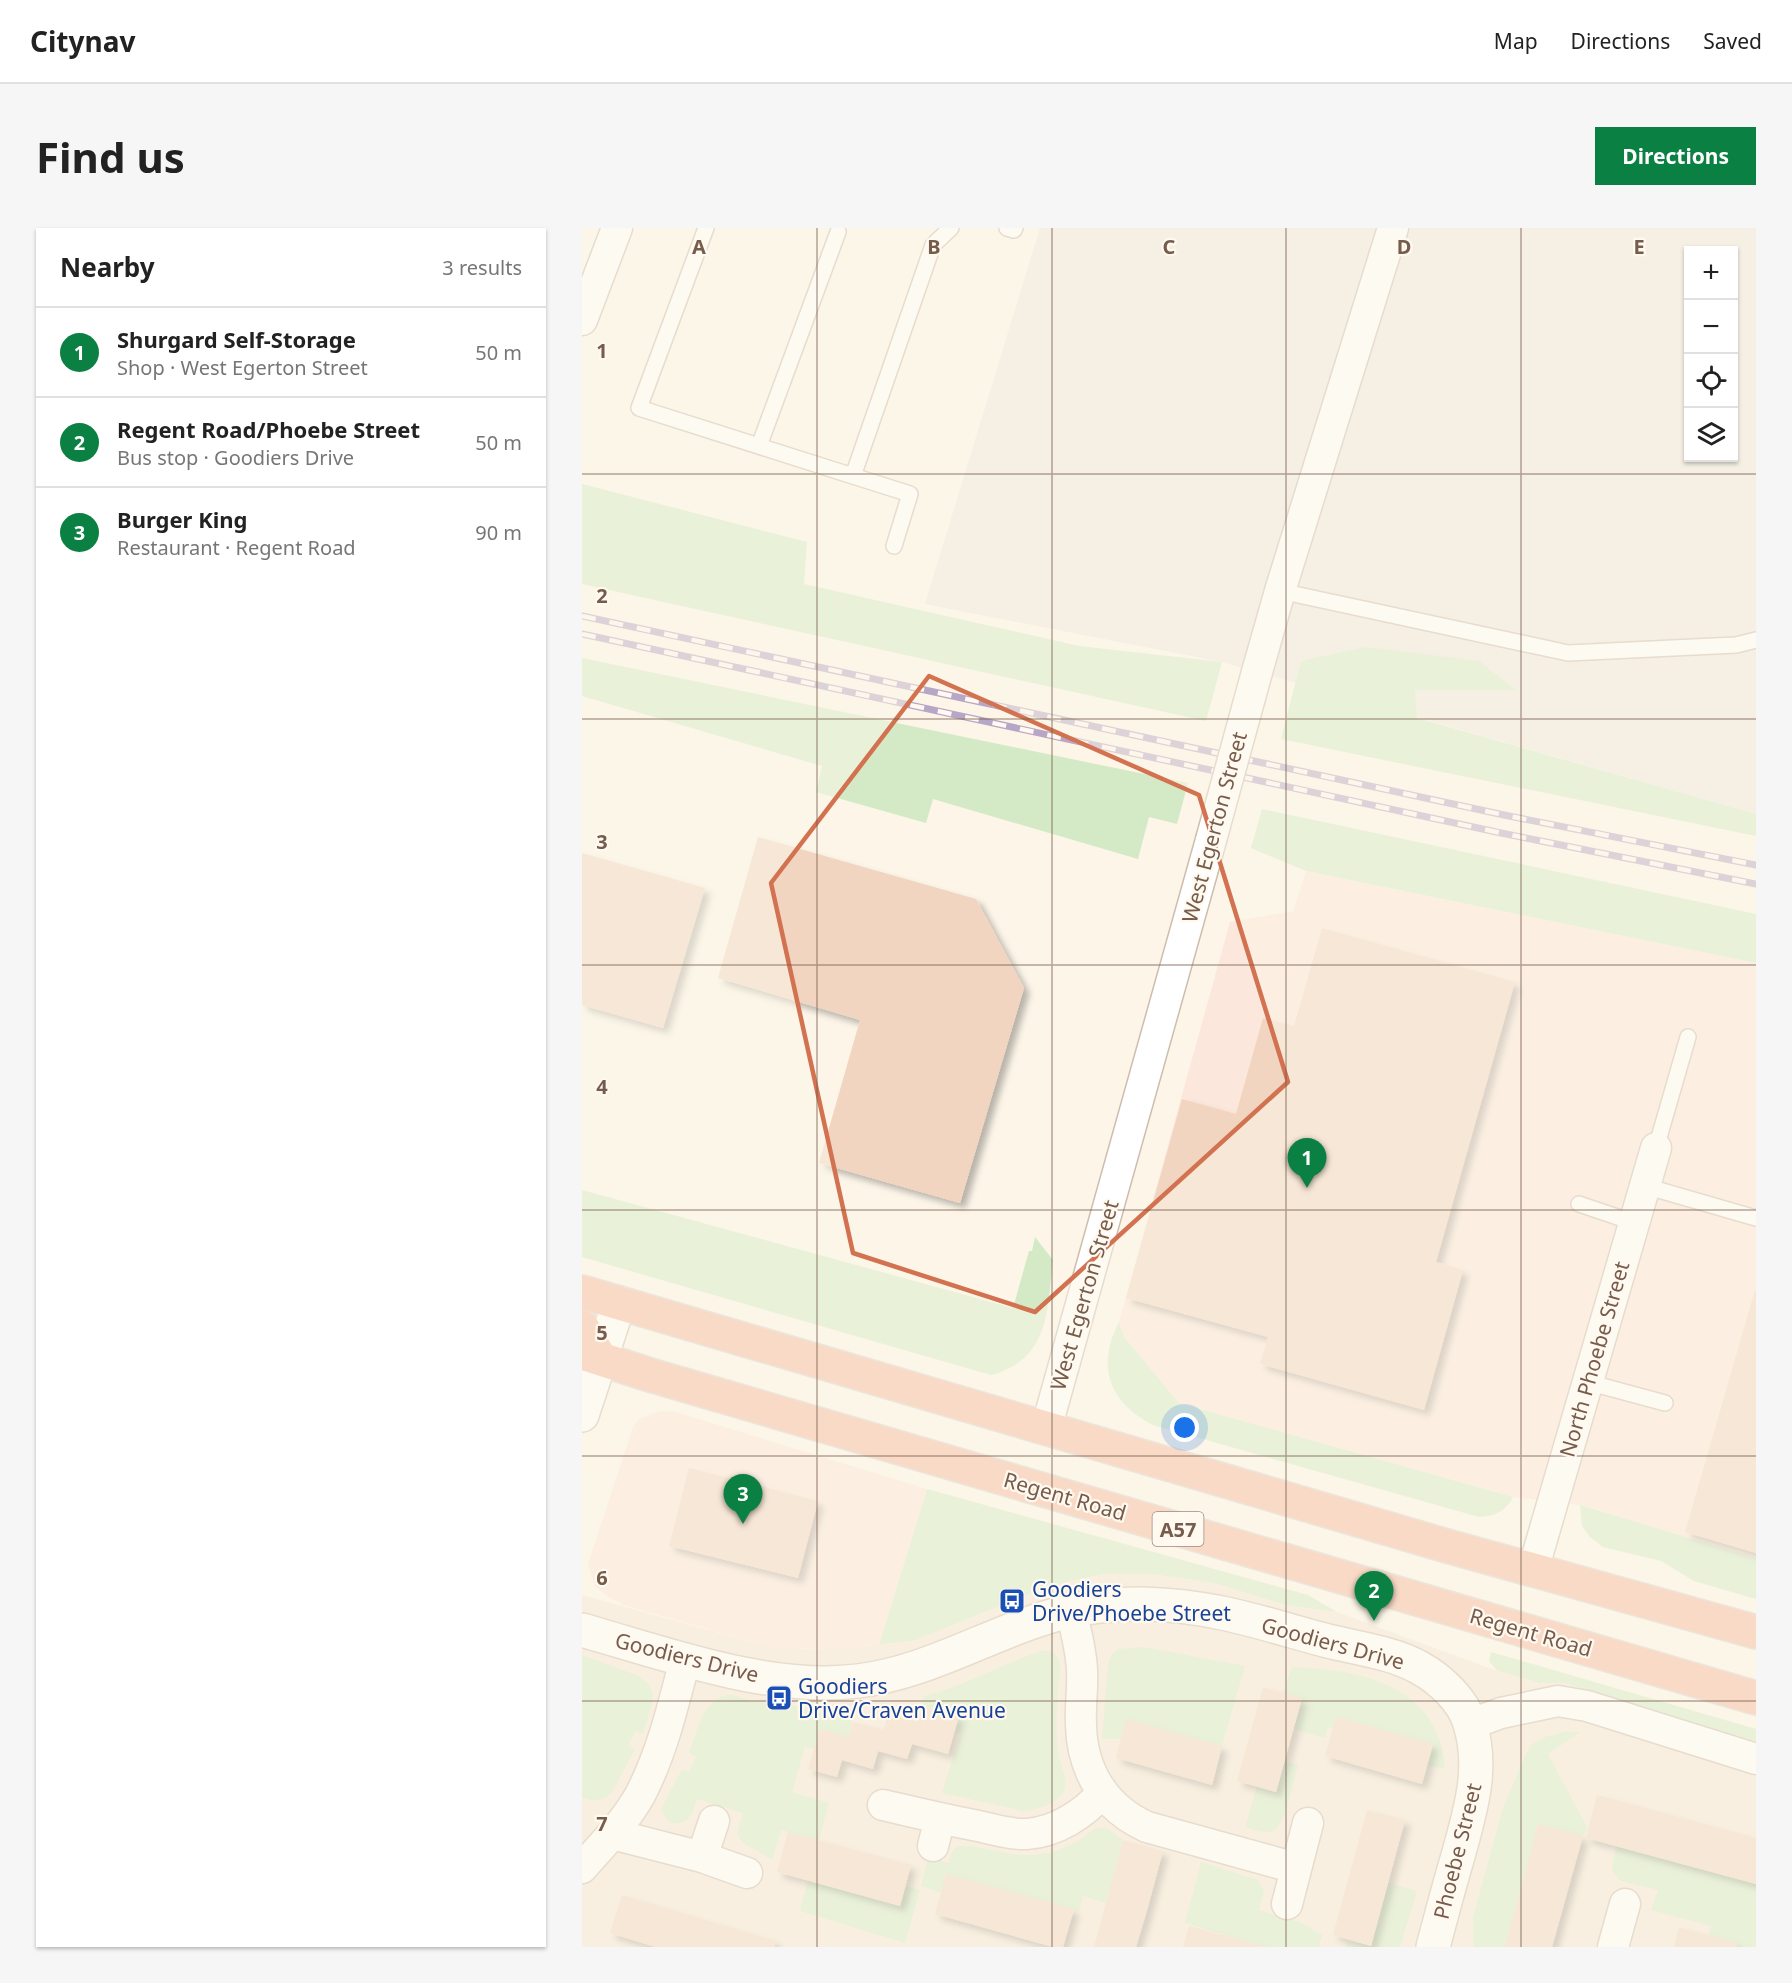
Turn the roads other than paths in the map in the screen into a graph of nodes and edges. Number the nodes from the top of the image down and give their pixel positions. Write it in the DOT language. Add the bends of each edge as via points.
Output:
graph roads {
  1 [pos="617,228"];
  2 [pos="706,228"];
  3 [pos="951,228"];
  4 [pos="1007,228"];
  5 [pos="1015,228"];
  6 [pos="1393,228"];
  7 [pos="838,232"];
  8 [pos="582,320"];
  9 [pos="759,446"];
  10 [pos="853,476"];
  11 [pos="894,546"];
  12 [pos="1280,591"];
  13 [pos="1756,640"];
  14 [pos="1689,1037"];
  15 [pos="1656,1148"];
  16 [pos="1645,1186"];
  17 [pos="1579,1204"];
  18 [pos="1756,1218"];
  19 [pos="1635,1223"];
  20 [pos="582,1292"];
  21 [pos="619,1303"];
  22 [pos="582,1327"];
  23 [pos="591,1355"];
  24 [pos="1587,1382"];
  25 [pos="1665,1403"];
  26 [pos="582,1414"];
  27 [pos="1046,1430"];
  28 [pos="1533,1570"];
  29 [pos="1071,1611"];
  30 [pos="582,1630"];
  31 [pos="1756,1632"];
  32 [pos="685,1660"];
  33 [pos="1420,1668"];
  34 [pos="1756,1698"];
  35 [pos="1471,1724"];
  36 [pos="1756,1759"];
  37 [pos="1102,1793"];
  38 [pos="883,1805"];
  39 [pos="714,1821"];
  40 [pos="1308,1823"];
  41 [pos="599,1837"];
  42 [pos="702,1857"];
  43 [pos="582,1868"];
  44 [pos="1296,1868"];
  45 [pos="747,1873"];
  46 [pos="1287,1904"];
  47 [pos="1625,1904"];
  48 [pos="1433,1947"];
  49 [pos="1613,1947"];
  1 -- 8 [label="street"];
  2 -- 9 [label="lane" via="639,408"];
  3 -- 10 [label="lane" via="933,245"];
  4 -- 5 [label="lane"];
  6 -- 12 [label="street, West Egerton Street"];
  7 -- 9 [label="lane"];
  9 -- 10 [label="lane"];
  10 -- 11 [label="lane" via="910,494"];
  12 -- 13 [label="lane" via="1568,653 1736,645"];
  12 -- 27 [label="street, West Egerton Street, bridge"];
  14 -- 15 [label="lane"];
  15 -- 16 [label="street, North Phoebe Street"];
  16 -- 18 [label="lane"];
  16 -- 19 [label="street, North Phoebe Street"];
  17 -- 19 [label="lane"];
  19 -- 24 [label="street, North Phoebe Street"];
  20 -- 21 [label="highway"];
  21 -- 23 [label="street"];
  21 -- 27 [label="highway"];
  22 -- 23 [label="highway"];
  23 -- 26 [label="street"];
  23 -- 34 [label="highway, Regent Road / A57"];
  24 -- 25 [label="lane"];
  24 -- 28 [label="street, North Phoebe Street"];
  27 -- 28 [label="highway"];
  28 -- 31 [label="highway"];
  29 -- 32 [label="street, Goodiers Drive" via="954,1655 858,1681 787,1680"];
  29 -- 33 [label="street, Goodiers Drive" via="1133,1604 1221,1613 1388,1656"];
  29 -- 37 [label="street" via="1082,1669 1083,1745"];
  30 -- 32 [label="street, Goodiers Drive"];
  32 -- 41 [label="street" via="657,1757 639,1797"];
  33 -- 35 [label="street, Phoebe Street" via="1447,1688"];
  35 -- 36 [label="street" via="1558,1701 1587,1706"];
  35 -- 48 [label="street, Phoebe Street" via="1476,1746 1475,1792"];
  37 -- 38 [label="street" via="1089,1808 1040,1832 937,1832"];
  37 -- 44 [label="street" via="1132,1821 1147,1827"];
  39 -- 42 [label="street"];
  40 -- 44 [label="street"];
  41 -- 42 [label="street"];
  41 -- 43 [label="street"];
  42 -- 45 [label="street"];
  44 -- 46 [label="street"];
  47 -- 49 [label="street"];
}
